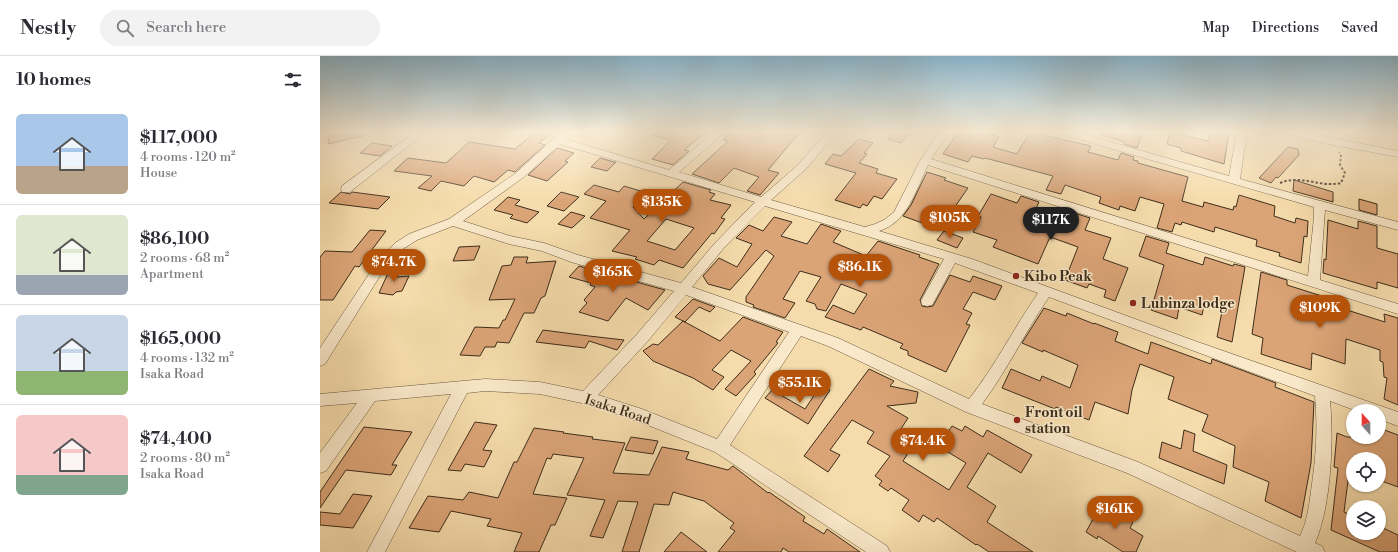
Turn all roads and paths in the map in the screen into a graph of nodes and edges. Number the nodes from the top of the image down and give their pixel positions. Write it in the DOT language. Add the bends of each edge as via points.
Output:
graph roads {
  1 [pos="391,155"];
  2 [pos="542,155"];
  3 [pos="619,155"];
  4 [pos="693,155"];
  5 [pos="812,155"];
  6 [pos="929,155"];
  7 [pos="1145,155"];
  8 [pos="1238,155"];
  9 [pos="1341,155"];
  10 [pos="925,161"];
  11 [pos="672,173"];
  12 [pos="1234,181"];
  13 [pos="346,189"];
  14 [pos="1268,191"];
  15 [pos="762,201"];
  16 [pos="1319,205"];
  17 [pos="453,222"];
  18 [pos="1398,226"];
  19 [pos="865,231"];
  20 [pos="952,257"];
  21 [pos="1314,282"];
  22 [pos="684,289"];
  23 [pos="1046,291"];
  24 [pos="927,301"];
  25 [pos="1398,310"];
  26 [pos="798,330"];
  27 [pos="320,360"];
  28 [pos="462,388"];
  29 [pos="1322,392"];
  30 [pos="371,395"];
  31 [pos="586,398"];
  32 [pos="320,400"];
  33 [pos="1355,404"];
  34 [pos="971,407"];
  35 [pos="1386,415"];
  36 [pos="1398,419"];
  37 [pos="720,447"];
  38 [pos="320,466"];
  39 [pos="1310,549"];
  40 [pos="376,552"];
  41 [pos="881,552"];
  1 -- 13 [label="street"];
  2 -- 17 [label="street" via="520,175"];
  3 -- 11 [label="street"];
  4 -- 11 [label="street"];
  5 -- 15 [label="street"];
  6 -- 10 [label="street"];
  7 -- 12 [label="street"];
  8 -- 12 [label="street"];
  9 -- 14 [label="path" via="1340,164 1345,173 1341,182 1333,184 1292,179 1283,181"];
  10 -- 19 [label="street" via="898,214 879,228"];
  10 -- 21 [label="street"];
  11 -- 15 [label="street"];
  12 -- 14 [label="street"];
  14 -- 16 [label="street"];
  15 -- 19 [label="street"];
  15 -- 22 [label="street" via="719,246"];
  16 -- 18 [label="street"];
  16 -- 21 [label="street"];
  17 -- 22 [label="street"];
  17 -- 27 [label="street" via="413,237 399,246 379,268"];
  19 -- 20 [label="street"];
  20 -- 23 [label="street"];
  20 -- 24 [label="street"];
  21 -- 25 [label="street"];
  22 -- 26 [label="street"];
  22 -- 31 [label="street"];
  23 -- 29 [label="street"];
  23 -- 34 [label="street" via="992,380"];
  26 -- 34 [label="street" via="833,342"];
  26 -- 37 [label="street"];
  28 -- 30 [label="street, Isaka Road"];
  28 -- 31 [label="street, Isaka Road" via="485,385 540,388"];
  28 -- 40 [label="street"];
  29 -- 33 [label="street"];
  29 -- 39 [label="street" via="1323,460"];
  30 -- 32 [label="street, Isaka Road"];
  30 -- 38 [label="street"];
  31 -- 37 [label="street, Isaka Road" via="642,416"];
  34 -- 39 [label="street" via="1132,467"];
  35 -- 36 [label="street"];
  37 -- 41 [label="street, Isaka Road"];
}
